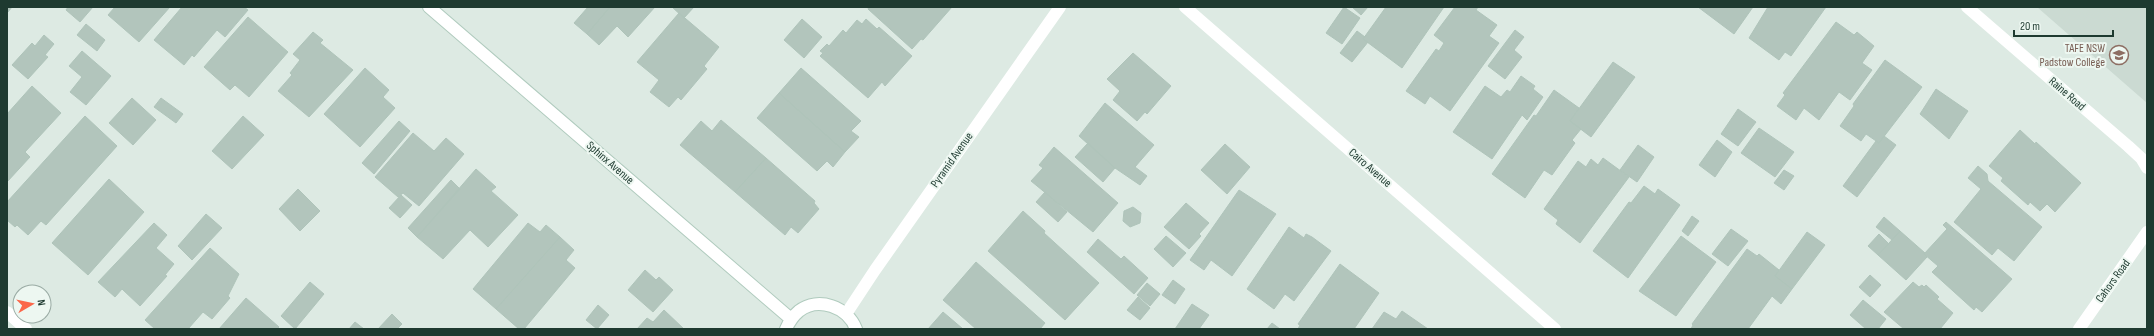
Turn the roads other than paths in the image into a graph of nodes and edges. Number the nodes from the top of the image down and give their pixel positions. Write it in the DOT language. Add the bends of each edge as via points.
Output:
graph roads {
  1 [pos="429,7"];
  2 [pos="1060,7"];
  3 [pos="1185,7"];
  4 [pos="1967,7"];
  5 [pos="2147,168"];
  6 [pos="2147,232"];
  7 [pos="7,312"];
  8 [pos="846,314"];
  9 [pos="788,324"];
  10 [pos="26,329"];
  11 [pos="856,329"];
  12 [pos="1555,329"];
  13 [pos="2079,329"];
  1 -- 9 [label="street, Sphinx Avenue"];
  2 -- 8 [label="street, Pyramid Avenue" via="874,270"];
  3 -- 12 [label="street, Cairo Avenue"];
  4 -- 5 [label="street, Raine Road" via="2141,158"];
  6 -- 13 [label="street, Cahors Road"];
  7 -- 10 [label="street"];
  8 -- 9 [label="street" via="835,307 823,304 811,306 799,311"];
  8 -- 11 [label="street"];
}
